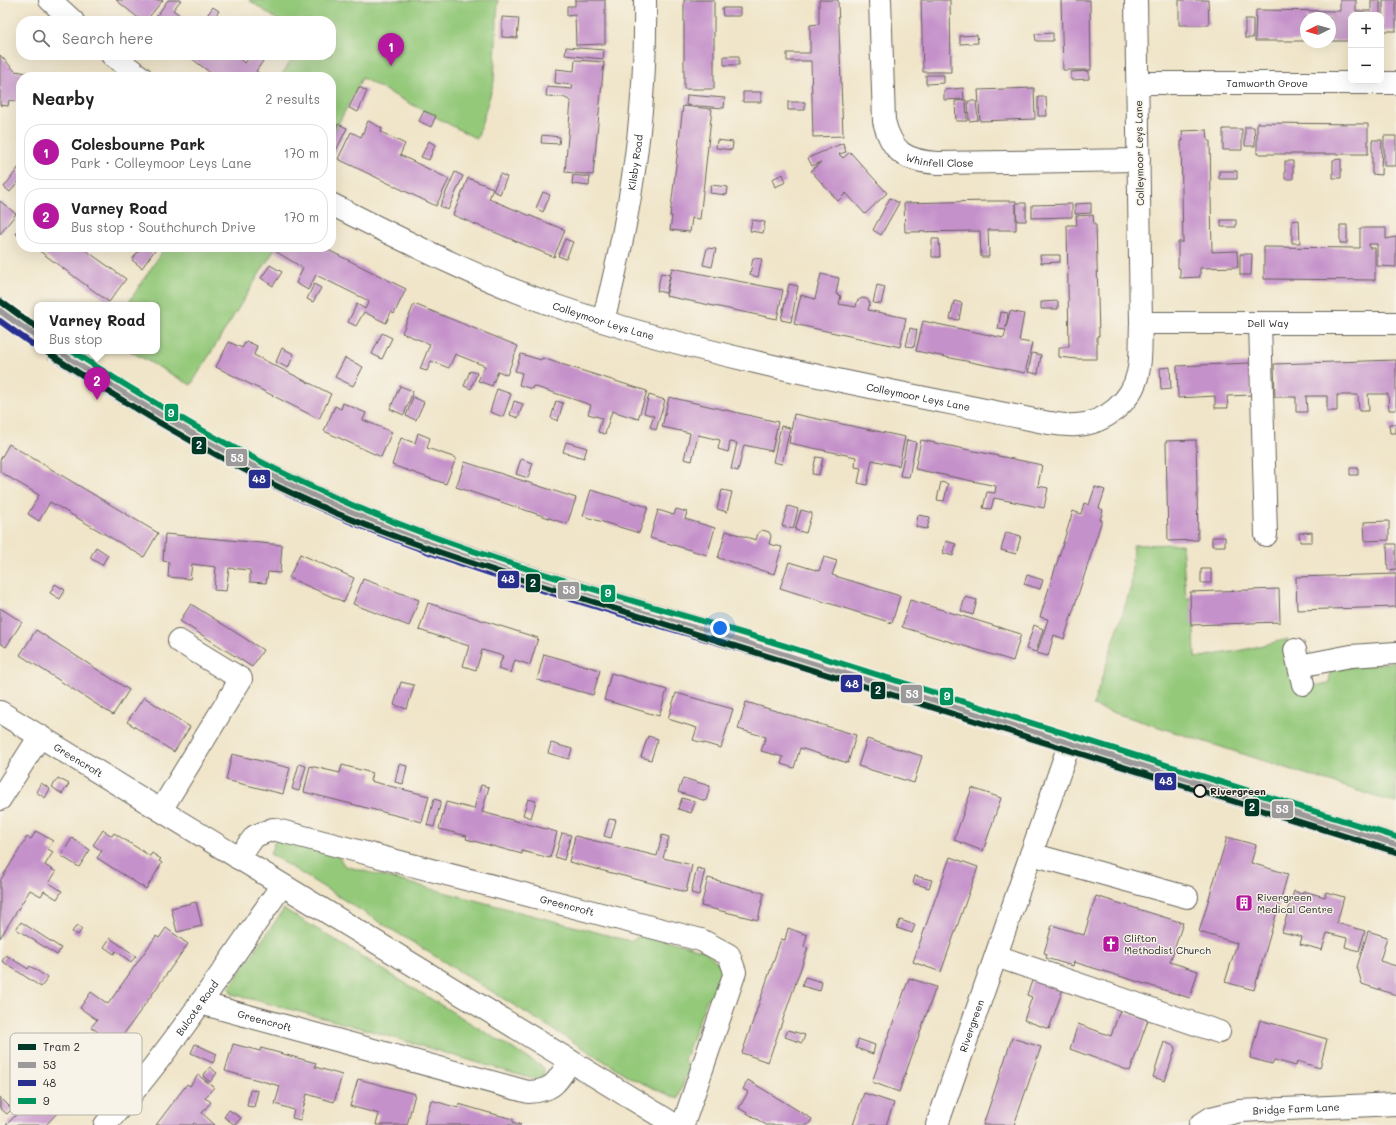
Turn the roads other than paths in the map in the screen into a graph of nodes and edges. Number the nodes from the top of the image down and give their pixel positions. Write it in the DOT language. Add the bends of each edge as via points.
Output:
graph roads {
  1 [pos="50,0"];
  2 [pos="645,0"];
  3 [pos="880,0"];
  4 [pos="1136,0"];
  5 [pos="68,16"];
  6 [pos="119,60"];
  7 [pos="134,72"];
  8 [pos="1396,83"];
  9 [pos="1138,84"];
  10 [pos="1139,160"];
  11 [pos="336,206"];
  12 [pos="0,311"];
  13 [pos="603,321"];
  14 [pos="1141,323"];
  15 [pos="1260,323"];
  16 [pos="1396,323"];
  17 [pos="34,335"];
  18 [pos="62,354"];
  19 [pos="1266,535"];
  20 [pos="179,641"];
  21 [pos="1396,654"];
  22 [pos="1299,667"];
  23 [pos="0,712"];
  24 [pos="40,736"];
  25 [pos="1069,745"];
  26 [pos="0,799"];
  27 [pos="161,810"];
  28 [pos="1396,845"];
  29 [pos="1031,854"];
  30 [pos="238,858"];
  31 [pos="282,884"];
  32 [pos="1186,897"];
  33 [pos="996,956"];
  34 [pos="200,1003"];
  35 [pos="1219,1032"];
  36 [pos="570,1061"];
  37 [pos="142,1079"];
  38 [pos="1396,1104"];
  39 [pos="114,1115"];
  40 [pos="105,1125"];
  41 [pos="675,1125"];
  42 [pos="683,1125"];
  43 [pos="937,1125"];
  44 [pos="1200,1125"];
  1 -- 5 [label="street"];
  2 -- 13 [label="street, Kilsby Road" via="644,92 637,158 627,217"];
  3 -- 10 [label="street, Whinfell Close" via="884,121 888,136 903,155 914,160 938,163"];
  4 -- 9 [label="street, Colleymoor Leys Lane"];
  6 -- 7 [label="street"];
  8 -- 9 [label="street, Tamworth Grove"];
  9 -- 10 [label="street, Colleymoor Leys Lane"];
  10 -- 14 [label="street, Colleymoor Leys Lane"];
  11 -- 13 [label="street, Colleymoor Leys Lane" via="462,268"];
  12 -- 17 [label="street"];
  13 -- 14 [label="street, Colleymoor Leys Lane" via="697,349 777,367 1049,423 1078,425 1112,414 1127,396 1138,373"];
  14 -- 15 [label="street, Dell Way"];
  15 -- 16 [label="street, Dell Way"];
  15 -- 19 [label="street"];
  18 -- 25 [label="street" via="113,388 213,447 326,502 395,531 504,568"];
  20 -- 27 [label="street" via="241,679"];
  21 -- 22 [label="street" via="1351,656"];
  23 -- 24 [label="street, Greencroft"];
  24 -- 26 [label="street"];
  24 -- 27 [label="street, Greencroft"];
  25 -- 28 [label="street"];
  25 -- 29 [label="street, Rivergreen"];
  27 -- 30 [label="street, Greencroft"];
  29 -- 32 [label="street"];
  29 -- 33 [label="street, Rivergreen"];
  30 -- 31 [label="street, Greencroft"];
  30 -- 42 [label="street, Greencroft" via="255,836 273,829 701,940 729,955 735,972"];
  31 -- 34 [label="street, Bulcote Road"];
  31 -- 36 [label="street, Greencroft"];
  33 -- 35 [label="street"];
  33 -- 43 [label="street, Rivergreen"];
  34 -- 36 [label="street, Greencroft" via="528,1092 542,1092 554,1086"];
  34 -- 37 [label="street, Bulcote Road"];
  36 -- 41 [label="street, Greencroft"];
  38 -- 44 [label="street, Bridge Farm Lane" via="1240,1111 1211,1118"];
  39 -- 40 [label="street, Bulcote Road"];
}
